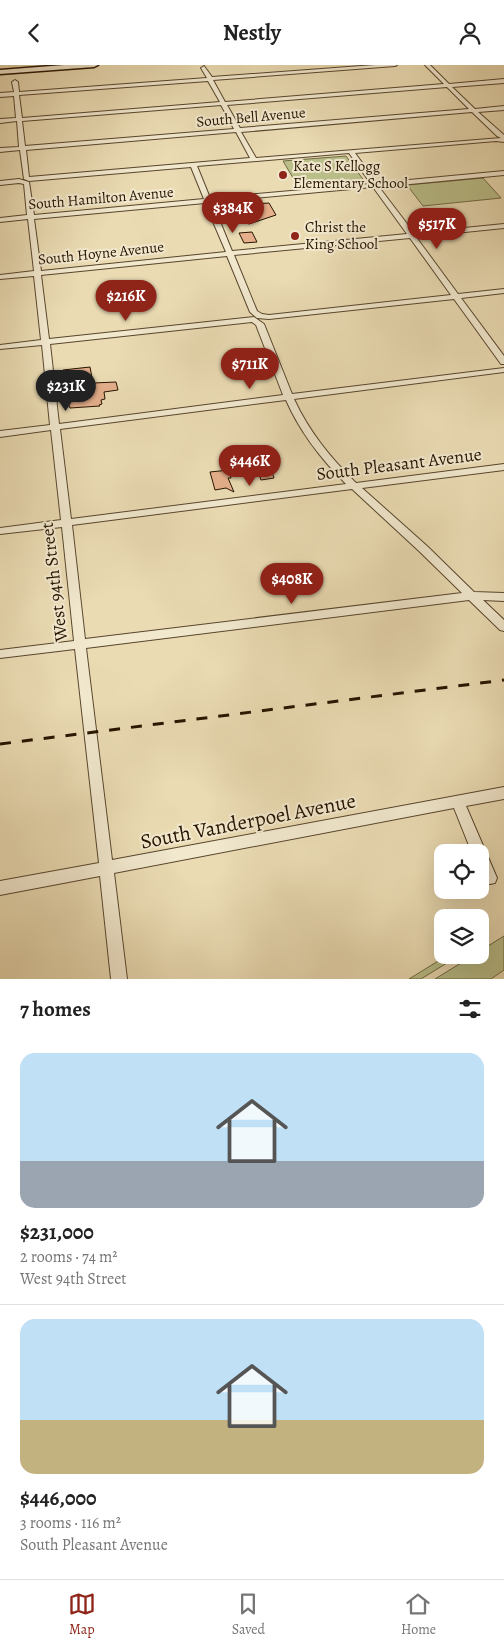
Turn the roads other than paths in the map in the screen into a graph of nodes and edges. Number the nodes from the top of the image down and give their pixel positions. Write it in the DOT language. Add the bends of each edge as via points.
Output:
graph roads {
  1 [pos="53,65"];
  2 [pos="94,65"];
  3 [pos="394,65"];
  4 [pos="427,65"];
  5 [pos="203,67"];
  6 [pos="0,70"];
  7 [pos="13,71"];
  8 [pos="210,79"];
  9 [pos="504,81"];
  10 [pos="448,85"];
  11 [pos="16,93"];
  12 [pos="0,95"];
  13 [pos="223,103"];
  14 [pos="504,108"];
  15 [pos="474,111"];
  16 [pos="19,119"];
  17 [pos="0,121"];
  18 [pos="238,130"];
  19 [pos="503,139"];
  20 [pos="22,148"];
  21 [pos="0,150"];
  22 [pos="351,152"];
  23 [pos="254,160"];
  24 [pos="193,165"];
  25 [pos="504,173"];
  26 [pos="24,180"];
  27 [pos="0,183"];
  28 [pos="376,185"];
  29 [pos="207,200"];
  30 [pos="31,217"];
  31 [pos="0,220"];
  32 [pos="504,226"];
  33 [pos="412,235"];
  34 [pos="230,255"];
  35 [pos="37,273"];
  36 [pos="0,277"];
  37 [pos="504,291"];
  38 [pos="456,296"];
  39 [pos="257,317"];
  40 [pos="45,342"];
  41 [pos="0,347"];
  42 [pos="504,362"];
  43 [pos="504,370"];
  44 [pos="289,397"];
  45 [pos="55,427"];
  46 [pos="0,434"];
  47 [pos="504,467"];
  48 [pos="354,487"];
  49 [pos="66,522"];
  50 [pos="0,531"];
  51 [pos="469,596"];
  52 [pos="504,597"];
  53 [pos="504,627"];
  54 [pos="80,644"];
  55 [pos="0,654"];
  56 [pos="504,793"];
  57 [pos="458,802"];
  58 [pos="475,844"];
  59 [pos="106,868"];
  60 [pos="0,888"];
  61 [pos="119,979"];
  1 -- 6 [label="main road"];
  2 -- 7 [label="main road"];
  3 -- 8 [label="street"];
  4 -- 10 [label="street"];
  5 -- 8 [label="street"];
  6 -- 7 [label="main road"];
  7 -- 11 [label="street, West 94th Street"];
  8 -- 11 [label="street"];
  8 -- 13 [label="street"];
  9 -- 10 [label="street"];
  10 -- 13 [label="street"];
  10 -- 15 [label="street"];
  11 -- 12 [label="street"];
  11 -- 16 [label="street, West 94th Street"];
  13 -- 16 [label="street"];
  13 -- 18 [label="street"];
  14 -- 15 [label="street, South Bell Avenue"];
  15 -- 18 [label="street, South Bell Avenue"];
  15 -- 19 [label="street"];
  16 -- 17 [label="street"];
  16 -- 20 [label="street, West 94th Street"];
  18 -- 20 [label="street, South Bell Avenue"];
  18 -- 23 [label="street"];
  19 -- 22 [label="street"];
  20 -- 21 [label="street, South Bell Avenue"];
  20 -- 26 [label="street, West 94th Street"];
  22 -- 23 [label="street"];
  22 -- 28 [label="street"];
  23 -- 24 [label="street"];
  24 -- 26 [label="street"];
  24 -- 29 [label="street"];
  25 -- 28 [label="street, South Hamilton Avenue"];
  26 -- 27 [label="street"];
  26 -- 30 [label="street, West 94th Street"];
  28 -- 29 [label="street, South Hamilton Avenue"];
  28 -- 33 [label="street"];
  29 -- 30 [label="street, South Hamilton Avenue"];
  29 -- 34 [label="street"];
  30 -- 31 [label="street, South Hamilton Avenue"];
  30 -- 35 [label="street, West 94th Street"];
  32 -- 33 [label="street, South Hoyne Avenue"];
  33 -- 34 [label="street, South Hoyne Avenue"];
  33 -- 38 [label="street"];
  34 -- 35 [label="street, South Hoyne Avenue"];
  34 -- 39 [label="street"];
  35 -- 36 [label="street, South Hoyne Avenue"];
  35 -- 40 [label="street, West 94th Street"];
  37 -- 38 [label="street"];
  38 -- 39 [label="street"];
  38 -- 42 [label="street"];
  39 -- 40 [label="street"];
  39 -- 44 [label="street"];
  40 -- 41 [label="street"];
  40 -- 45 [label="street, West 94th Street"];
  43 -- 44 [label="street"];
  44 -- 45 [label="street"];
  44 -- 48 [label="street" via="318,448"];
  45 -- 46 [label="street"];
  45 -- 49 [label="street, West 94th Street"];
  47 -- 48 [label="street, South Pleasant Avenue"];
  48 -- 49 [label="street, South Pleasant Avenue"];
  48 -- 51 [label="street" via="411,537"];
  49 -- 50 [label="street, South Pleasant Avenue"];
  49 -- 54 [label="street, West 94th Street"];
  51 -- 52 [label="street"];
  51 -- 53 [label="street"];
  51 -- 54 [label="street"];
  54 -- 55 [label="street"];
  54 -- 59 [label="street, West 94th Street"];
  56 -- 57 [label="street, South Vanderpoel Avenue"];
  57 -- 58 [label="street"];
  57 -- 59 [label="street, South Vanderpoel Avenue"];
  59 -- 60 [label="street, South Vanderpoel Avenue"];
  59 -- 61 [label="street, West 94th Street"];
}
